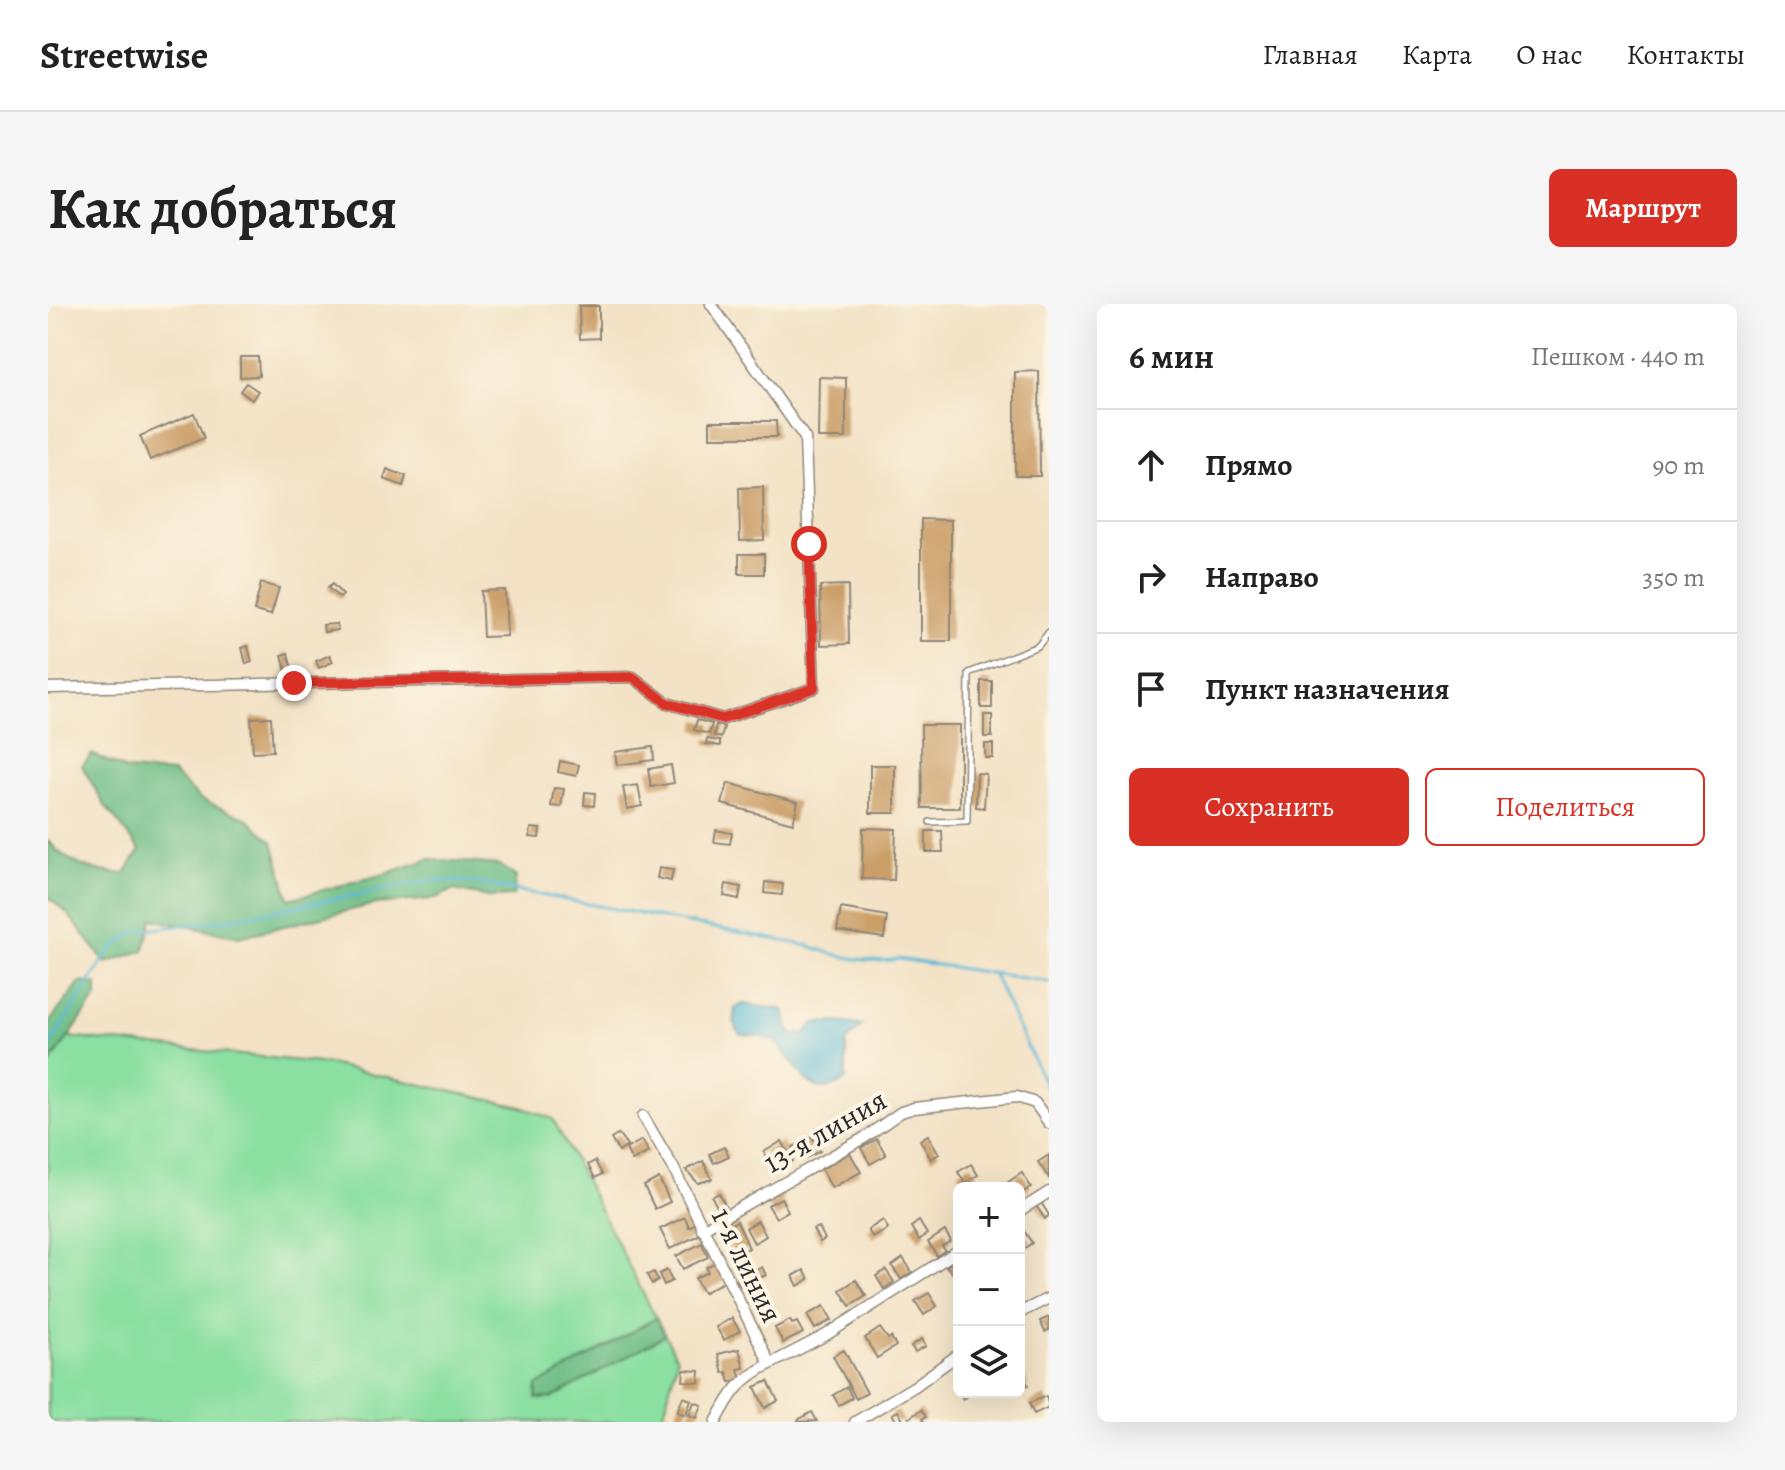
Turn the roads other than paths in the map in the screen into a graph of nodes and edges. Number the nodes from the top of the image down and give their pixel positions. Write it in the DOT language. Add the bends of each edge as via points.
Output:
graph roads {
  1 [pos="711,304"];
  2 [pos="1049,632"];
  3 [pos="48,688"];
  4 [pos="930,822"];
  5 [pos="643,1116"];
  6 [pos="1049,1123"];
  7 [pos="1049,1192"];
  8 [pos="1025,1207"];
  9 [pos="702,1229"];
  10 [pos="953,1254"];
  11 [pos="1049,1298"];
  12 [pos="1025,1310"];
  13 [pos="953,1358"];
  14 [pos="770,1364"];
  15 [pos="716,1422"];
  16 [pos="855,1422"];
  1 -- 3 [label="street" via="805,438 814,688 723,719 667,703 633,677"];
  2 -- 4 [label="lane" via="1038,646 969,673 967,821"];
  5 -- 9 [label="street, 1-я линия"];
  6 -- 9 [label="street, 13-я линия" via="1028,1099 1017,1097 901,1112"];
  7 -- 8 [label="street"];
  9 -- 14 [label="street, 1-я линия"];
  10 -- 14 [label="street" via="826,1335"];
  11 -- 12 [label="street"];
  13 -- 16 [label="street"];
  14 -- 15 [label="street, 1-я линия" via="748,1375 731,1393"];
}
